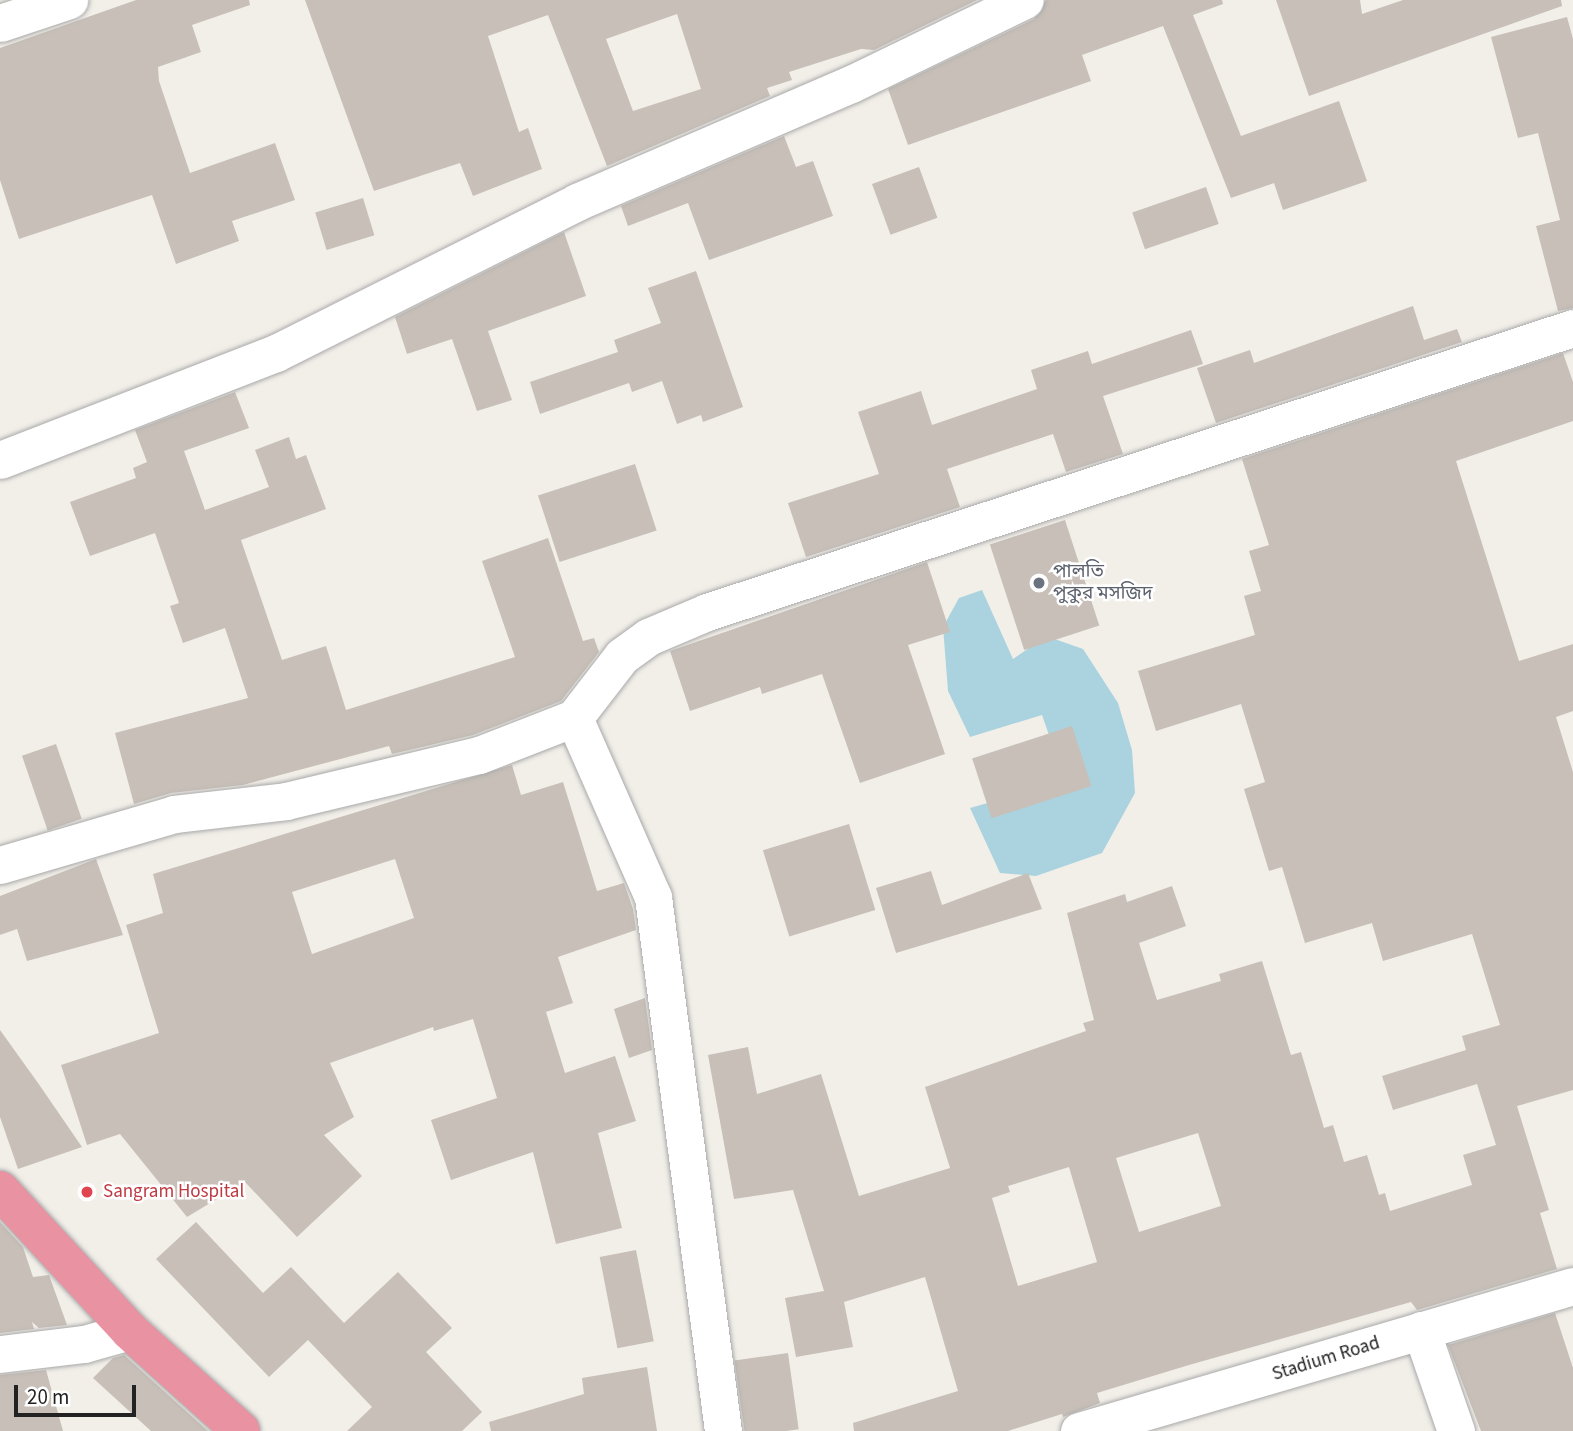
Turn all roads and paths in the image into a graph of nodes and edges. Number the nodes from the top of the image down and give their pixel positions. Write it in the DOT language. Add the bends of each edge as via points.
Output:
graph roads {
  1 [pos="69,0"];
  2 [pos="1025,0"];
  3 [pos="0,23"];
  4 [pos="1573,328"];
  5 [pos="0,460"];
  6 [pos="573,718"];
  7 [pos="0,865"];
  8 [pos="0,1190"];
  9 [pos="1573,1286"];
  10 [pos="1421,1330"];
  11 [pos="130,1331"];
  12 [pos="0,1354"];
  13 [pos="241,1431"];
  14 [pos="723,1431"];
  15 [pos="1079,1431"];
  16 [pos="1456,1431"];
  1 -- 3 [label="street"];
  2 -- 5 [label="street" via="851,84 577,202 276,353"];
  4 -- 6 [label="street" via="707,612 649,637 622,656"];
  6 -- 7 [label="street" via="479,755 393,778 286,802 174,814"];
  6 -- 14 [label="street" via="653,897"];
  8 -- 11 [label="highway"];
  9 -- 10 [label="street, Stadium Road"];
  10 -- 15 [label="street, Stadium Road"];
  10 -- 16 [label="street"];
  11 -- 12 [label="street" via="84,1344"];
  11 -- 13 [label="highway"];
}
